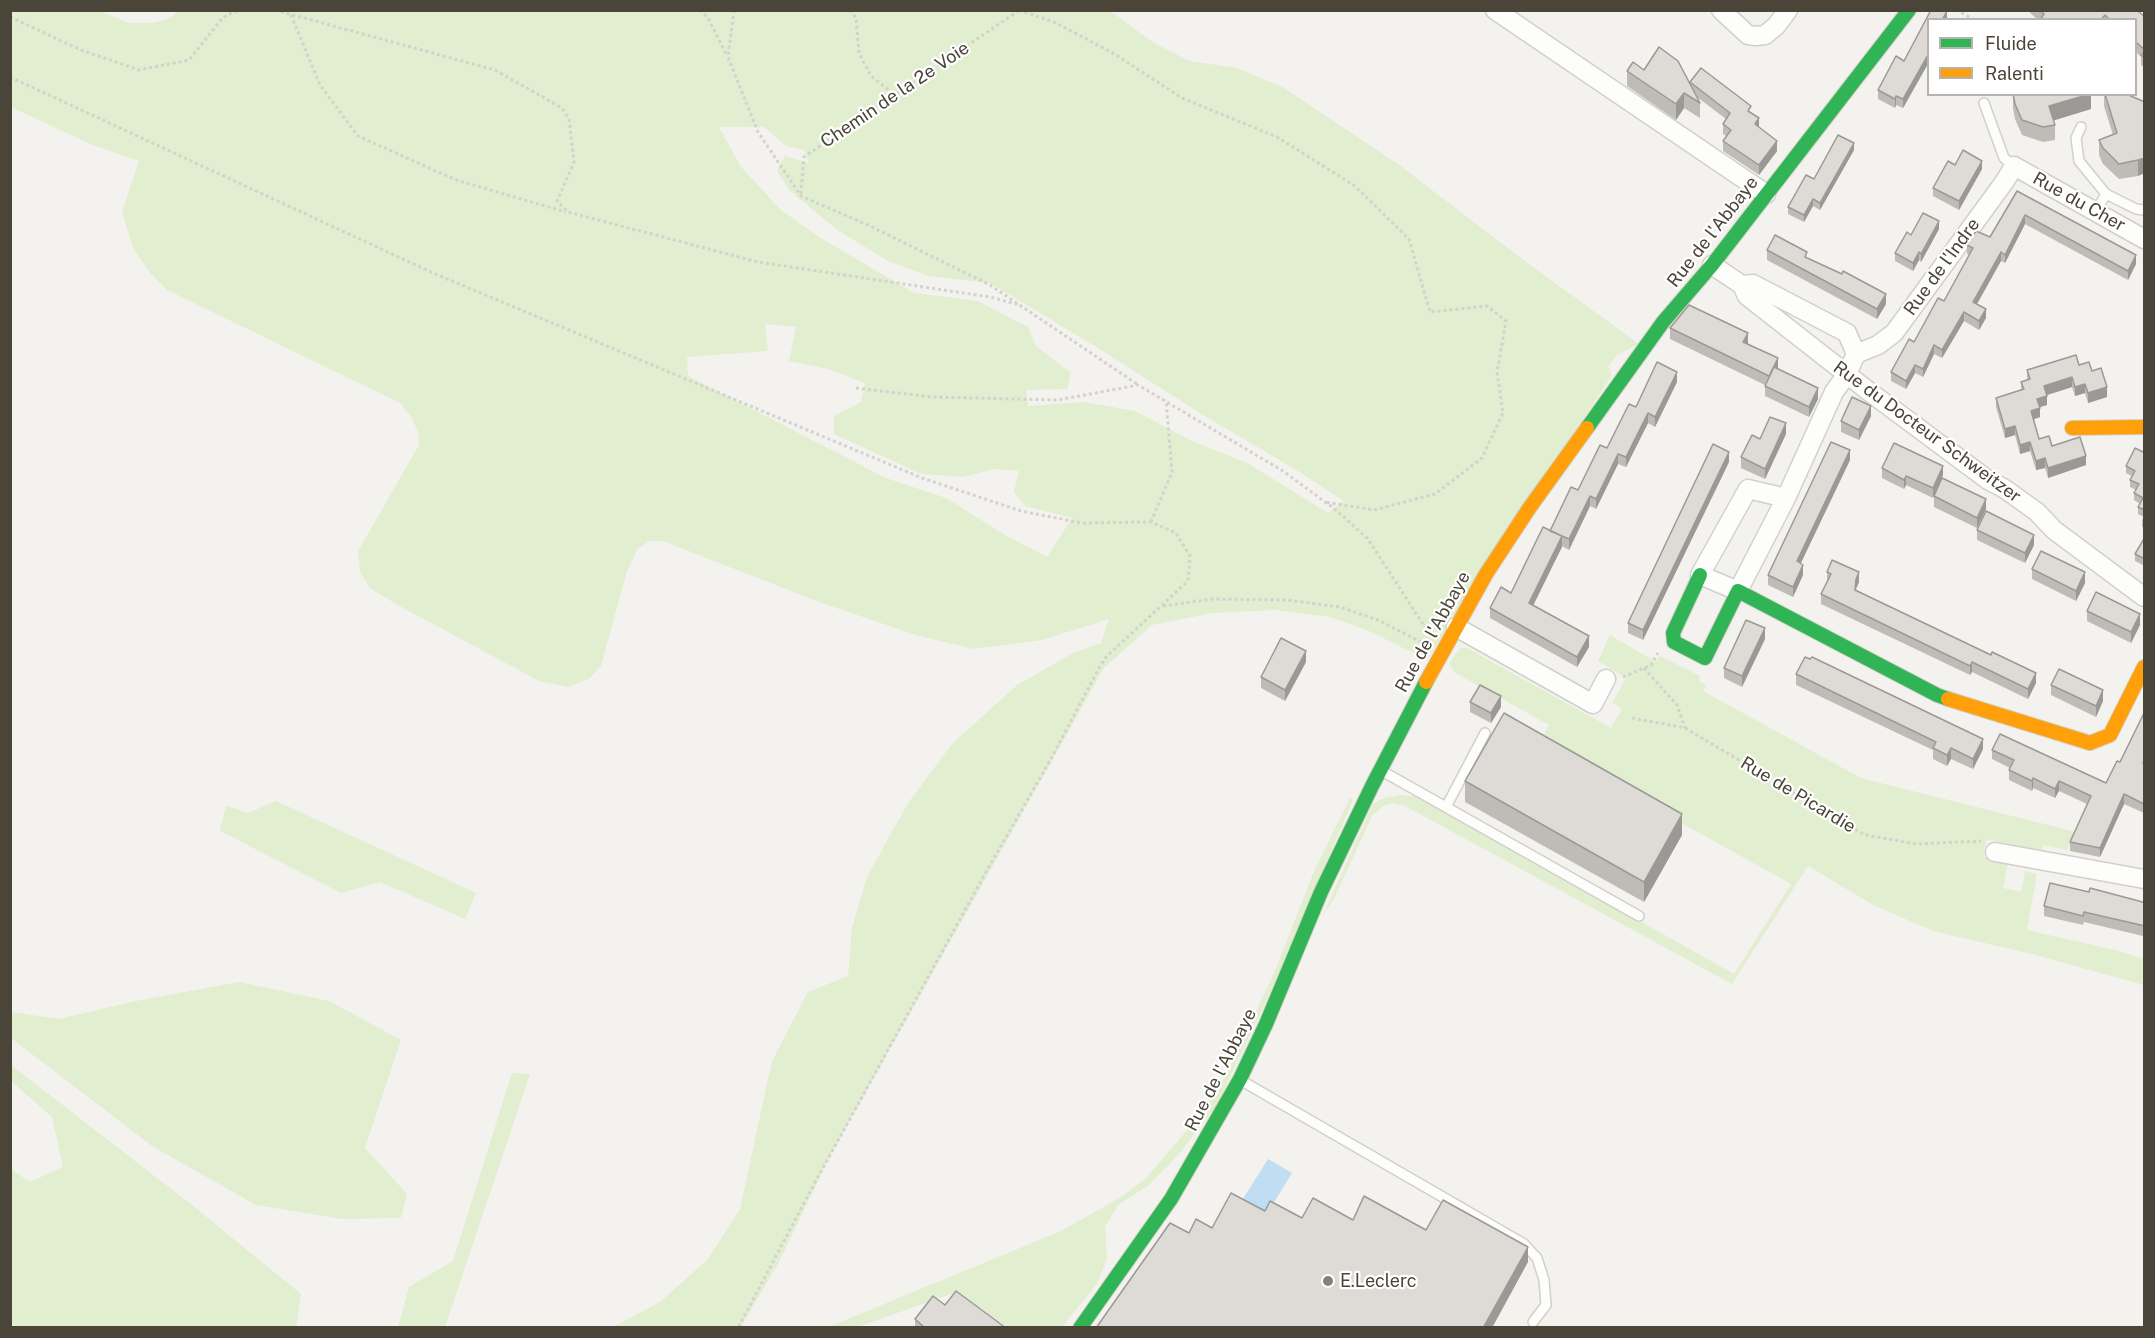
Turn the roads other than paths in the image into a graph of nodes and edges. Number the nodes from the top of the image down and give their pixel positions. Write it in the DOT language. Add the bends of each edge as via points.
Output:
graph roads {
  1 [pos="1495,10"];
  2 [pos="1721,10"];
  3 [pos="1788,10"];
  4 [pos="1909,10"];
  5 [pos="1984,103"];
  6 [pos="2080,127"];
  7 [pos="2014,166"];
  8 [pos="1766,194"];
  9 [pos="2106,194"];
  10 [pos="2145,210"];
  11 [pos="2096,212"];
  12 [pos="2145,239"];
  13 [pos="1712,265"];
  14 [pos="1742,285"];
  15 [pos="1857,354"];
  16 [pos="1847,374"];
  17 [pos="2145,427"];
  18 [pos="2072,428"];
  19 [pos="1786,498"];
  20 [pos="1700,575"];
  21 [pos="1738,591"];
  22 [pos="2145,597"];
  23 [pos="1456,627"];
  24 [pos="2145,668"];
  25 [pos="1606,679"];
  26 [pos="1485,733"];
  27 [pos="1380,770"];
  28 [pos="1446,807"];
  29 [pos="1995,852"];
  30 [pos="2145,879"];
  31 [pos="1639,916"];
  32 [pos="1240,1079"];
  33 [pos="1533,1322"];
  34 [pos="1080,1328"];
  1 -- 8 [label="street"];
  2 -- 3 [label="street" via="1748,35 1756,36 1766,35"];
  4 -- 8 [label="street, Rue de l'Abbaye"];
  5 -- 7 [label="lane" via="2004,158"];
  6 -- 9 [label="lane" via="2076,138 2079,161"];
  7 -- 11 [label="street, Rue du Cher"];
  7 -- 15 [label="street, Rue de l'Indre" via="1894,333"];
  8 -- 13 [label="street, Rue de l'Abbaye"];
  9 -- 10 [label="lane"];
  9 -- 11 [label="lane"];
  11 -- 12 [label="street, Rue du Cher"];
  13 -- 14 [label="street, Rue du Docteur Schweitzer"];
  13 -- 23 [label="street, Rue de l'Abbaye" via="1651,338 1530,507"];
  14 -- 15 [label="street" via="1753,284 1847,333"];
  14 -- 16 [label="street, Rue du Docteur Schweitzer" via="1748,296"];
  15 -- 16 [label="street"];
  16 -- 19 [label="street" via="1834,392"];
  16 -- 22 [label="street, Rue du Docteur Schweitzer" via="2037,512 2055,530"];
  17 -- 18 [label="street"];
  19 -- 20 [label="street" via="1748,489"];
  19 -- 21 [label="street"];
  20 -- 21 [label="street"];
  20 -- 21 [label="street" via="1673,633 1674,642 1705,658"];
  21 -- 24 [label="street" via="1937,695 2090,743 2110,735"];
  23 -- 25 [label="street" via="1593,705"];
  23 -- 27 [label="street, Rue de l'Abbaye"];
  26 -- 28 [label="lane"];
  27 -- 28 [label="lane"];
  27 -- 32 [label="street, Rue de l'Abbaye" via="1321,892"];
  28 -- 31 [label="lane"];
  29 -- 30 [label="street"];
  32 -- 33 [label="lane" via="1524,1244 1537,1258 1544,1280 1546,1305"];
  32 -- 34 [label="street, Rue de l'Abbaye" via="1171,1199"];
}
